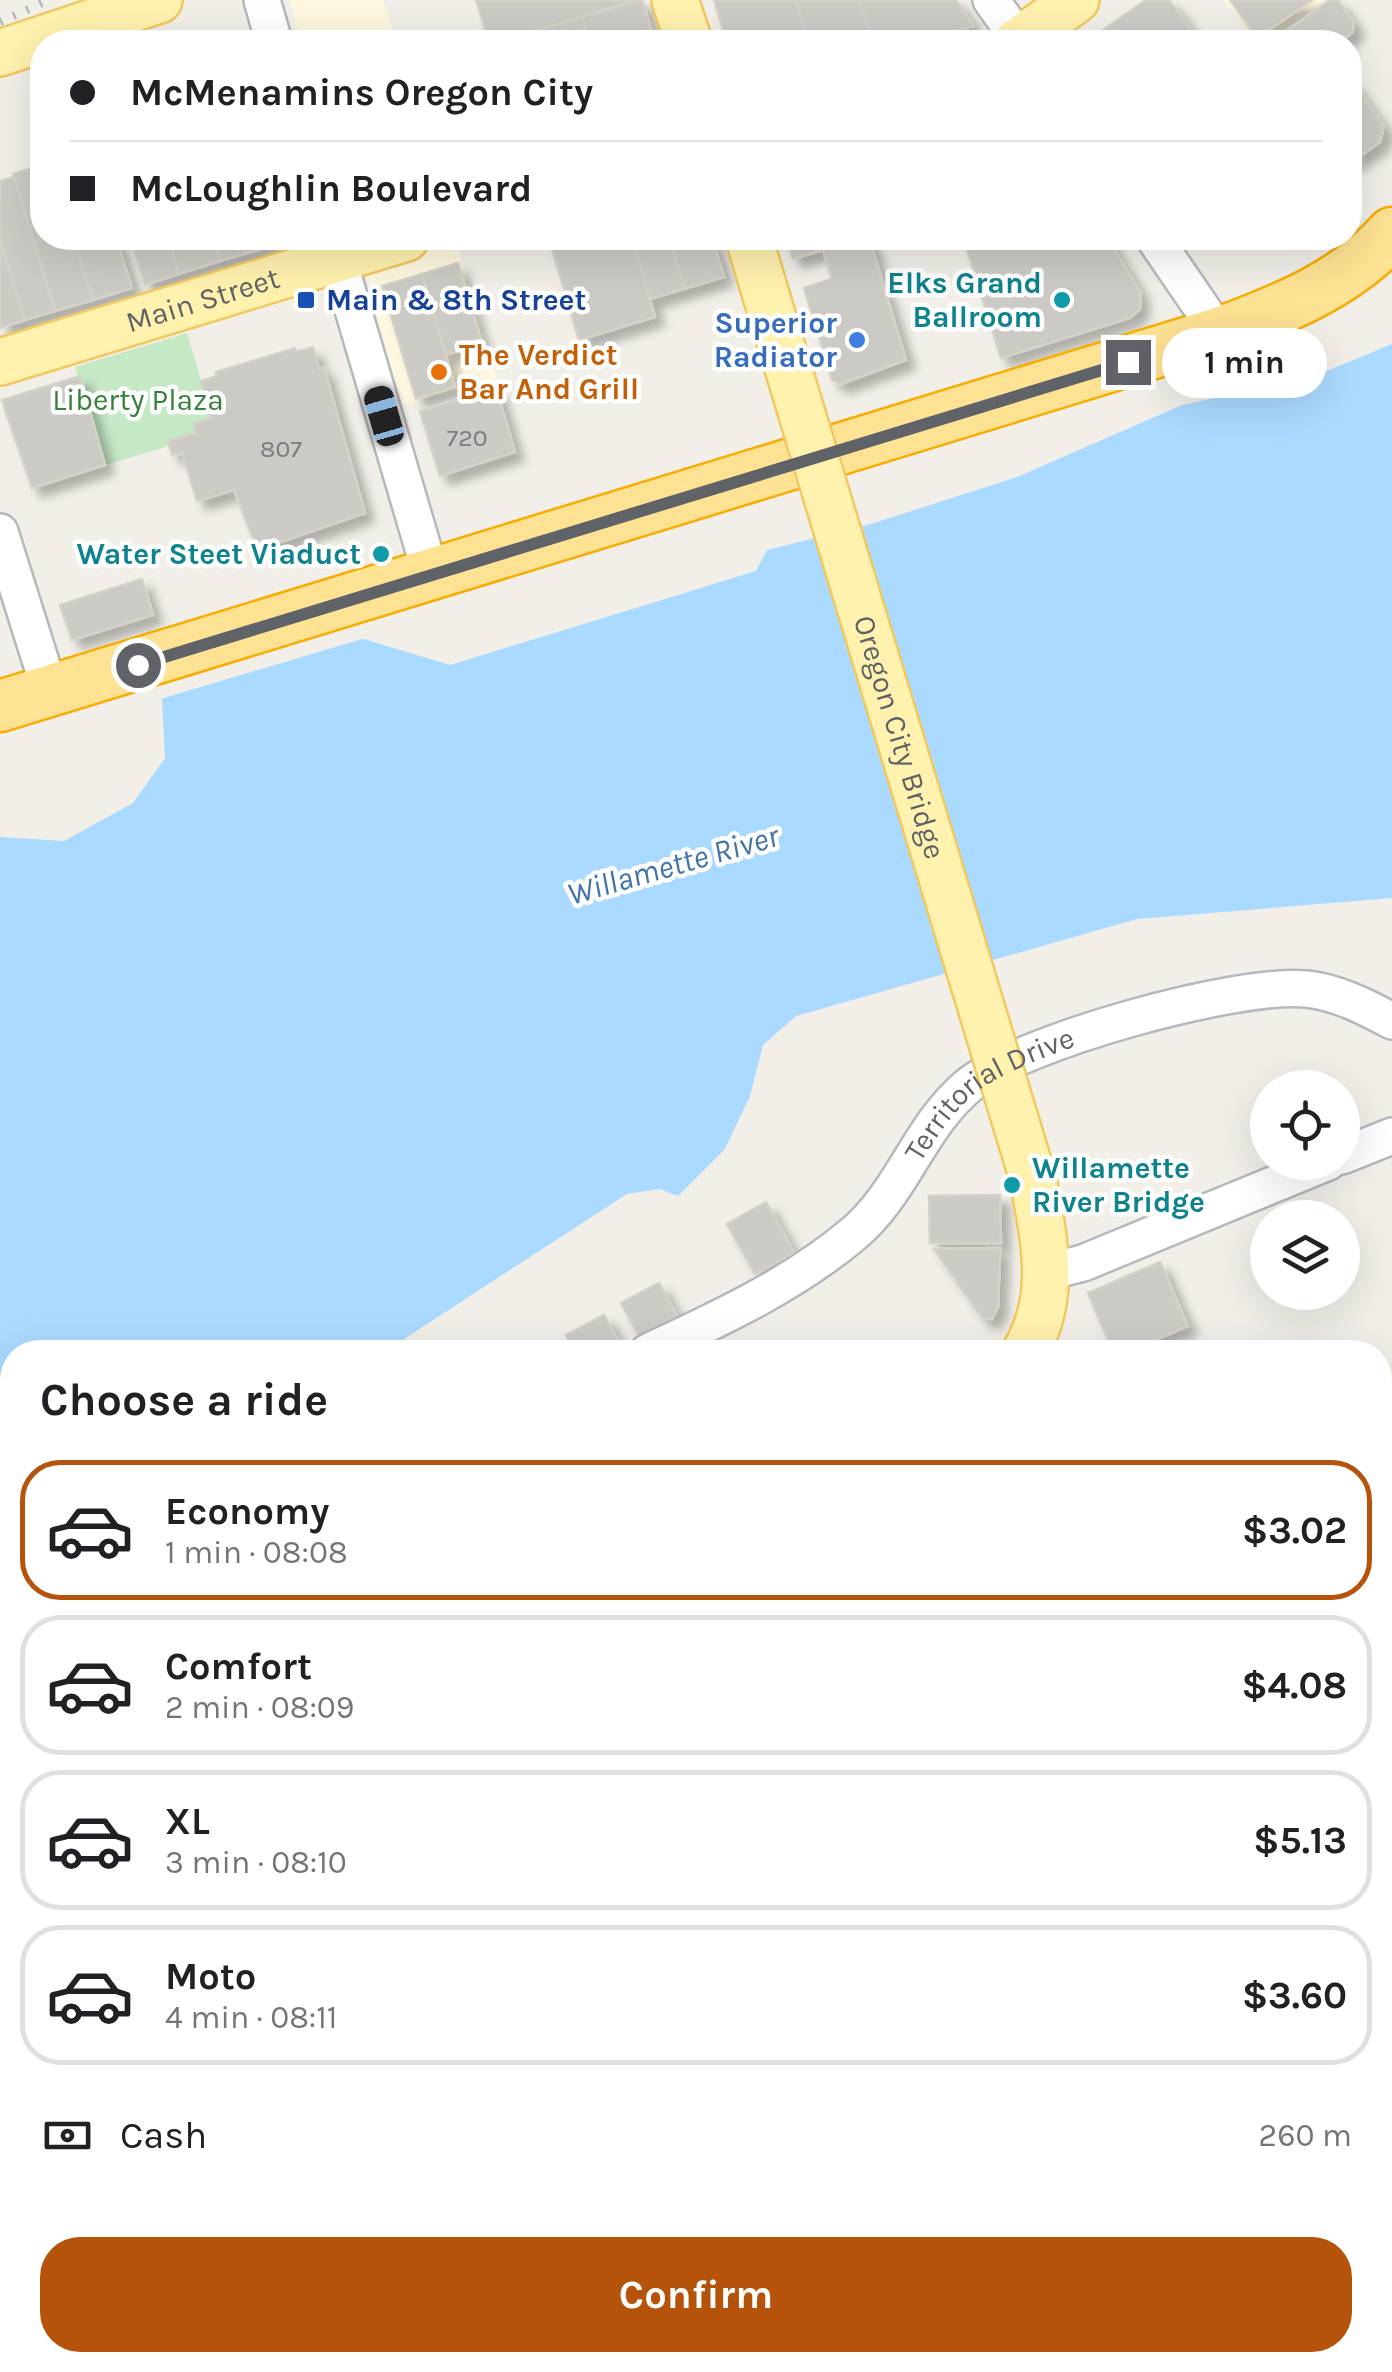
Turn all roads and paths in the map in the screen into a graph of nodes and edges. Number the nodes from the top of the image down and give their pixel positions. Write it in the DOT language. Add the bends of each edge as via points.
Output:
graph roads {
  1 [pos="159,0"];
  2 [pos="262,0"];
  3 [pos="674,0"];
  4 [pos="992,0"];
  5 [pos="1076,0"];
  6 [pos="69,30"];
  7 [pos="271,30"];
  8 [pos="685,30"];
  9 [pos="1011,30"];
  10 [pos="1035,30"];
  11 [pos="30,43"];
  12 [pos="0,53"];
  13 [pos="1392,233"];
  14 [pos="329,250"];
  15 [pos="336,250"];
  16 [pos="753,250"];
  17 [pos="1162,250"];
  18 [pos="1219,332"];
  19 [pos="0,362"];
  20 [pos="0,532"];
  21 [pos="430,575"];
  22 [pos="57,689"];
  23 [pos="0,706"];
  24 [pos="1392,1021"];
  25 [pos="1392,1136"];
  26 [pos="1360,1149"];
  27 [pos="1284,1180"];
  28 [pos="1047,1272"];
  29 [pos="672,1340"];
  30 [pos="1031,1340"];
  1 -- 6 [label="main road"];
  2 -- 7 [label="street"];
  3 -- 8 [label="main road"];
  4 -- 9 [label="street"];
  5 -- 10 [label="main road"];
  11 -- 12 [label="main road"];
  13 -- 18 [label="highway" via="1320,289"];
  14 -- 19 [label="main road, Main Street"];
  15 -- 21 [label="street"];
  16 -- 28 [label="main road, Oregon City Bridge, bridge" via="1032,1179"];
  17 -- 18 [label="street"];
  18 -- 21 [label="highway"];
  20 -- 22 [label="street"];
  21 -- 22 [label="highway"];
  22 -- 23 [label="highway"];
  24 -- 29 [label="street, Territorial Drive" via="1309,989 1241,991 1022,1052 954,1100 889,1198 852,1235 783,1284"];
  25 -- 26 [label="street"];
  27 -- 28 [label="street"];
  28 -- 30 [label="main road, Oregon City Bridge"];
}
